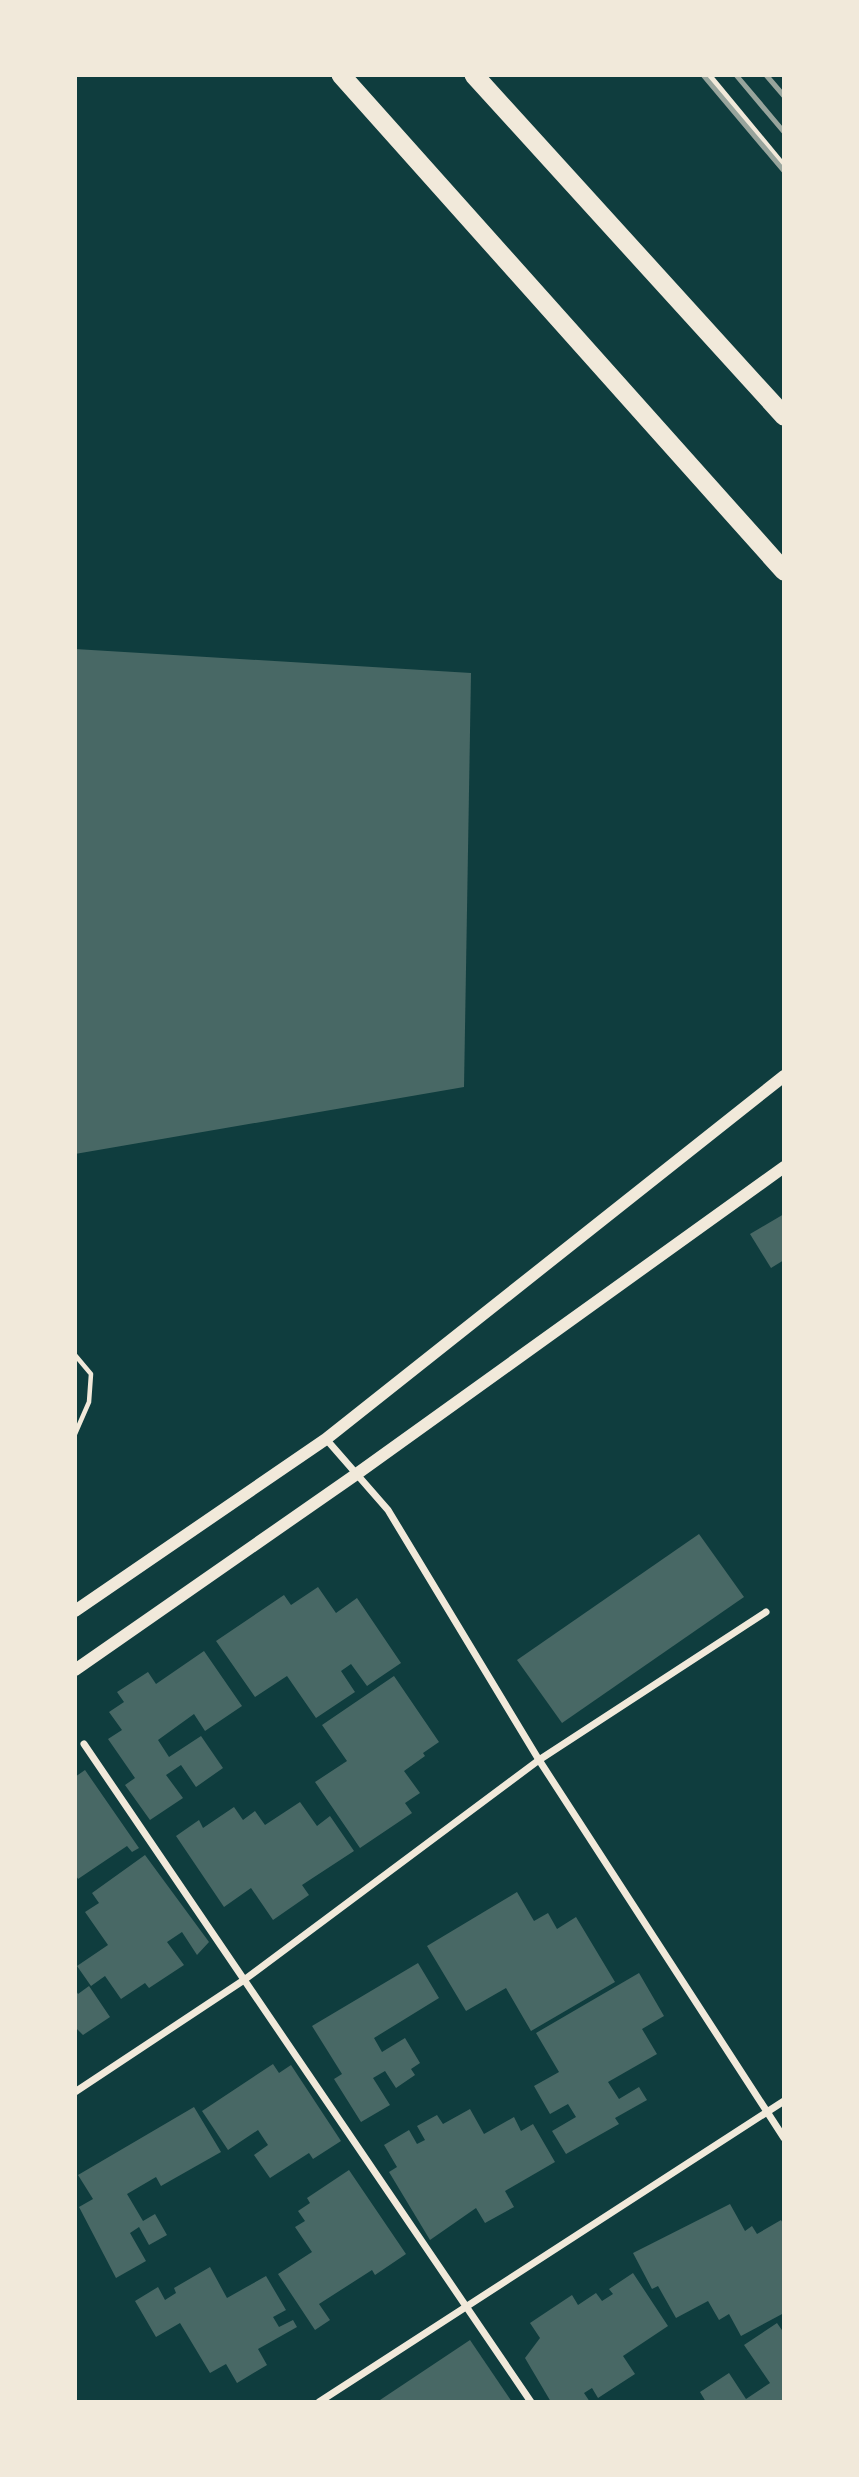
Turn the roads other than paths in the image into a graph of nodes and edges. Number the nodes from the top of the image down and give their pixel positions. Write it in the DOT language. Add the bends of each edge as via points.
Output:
graph roads {
  1 [pos="341,75"];
  2 [pos="474,75"];
  3 [pos="708,75"];
  4 [pos="784,167"];
  5 [pos="784,416"];
  6 [pos="784,571"];
  7 [pos="784,1076"];
  8 [pos="784,1167"];
  9 [pos="326,1439"];
  10 [pos="358,1473"];
  11 [pos="75,1611"];
  12 [pos="766,1612"];
  13 [pos="75,1670"];
  14 [pos="83,1744"];
  15 [pos="540,1760"];
  16 [pos="244,1980"];
  17 [pos="75,2092"];
  18 [pos="784,2101"];
  19 [pos="767,2112"];
  20 [pos="784,2138"];
  21 [pos="466,2306"];
  22 [pos="318,2402"];
  23 [pos="531,2402"];
  1 -- 6 [label="highway"];
  2 -- 5 [label="highway"];
  3 -- 4 [label="street"];
  7 -- 9 [label="street"];
  8 -- 10 [label="street"];
  9 -- 10 [label="street"];
  9 -- 11 [label="street"];
  10 -- 13 [label="street"];
  10 -- 15 [label="street" via="388,1510"];
  12 -- 15 [label="street"];
  14 -- 16 [label="street"];
  15 -- 16 [label="street"];
  15 -- 19 [label="street"];
  16 -- 17 [label="street"];
  16 -- 21 [label="street"];
  18 -- 19 [label="street"];
  19 -- 20 [label="street"];
  19 -- 21 [label="street"];
  21 -- 22 [label="street"];
  21 -- 23 [label="street"];
}
